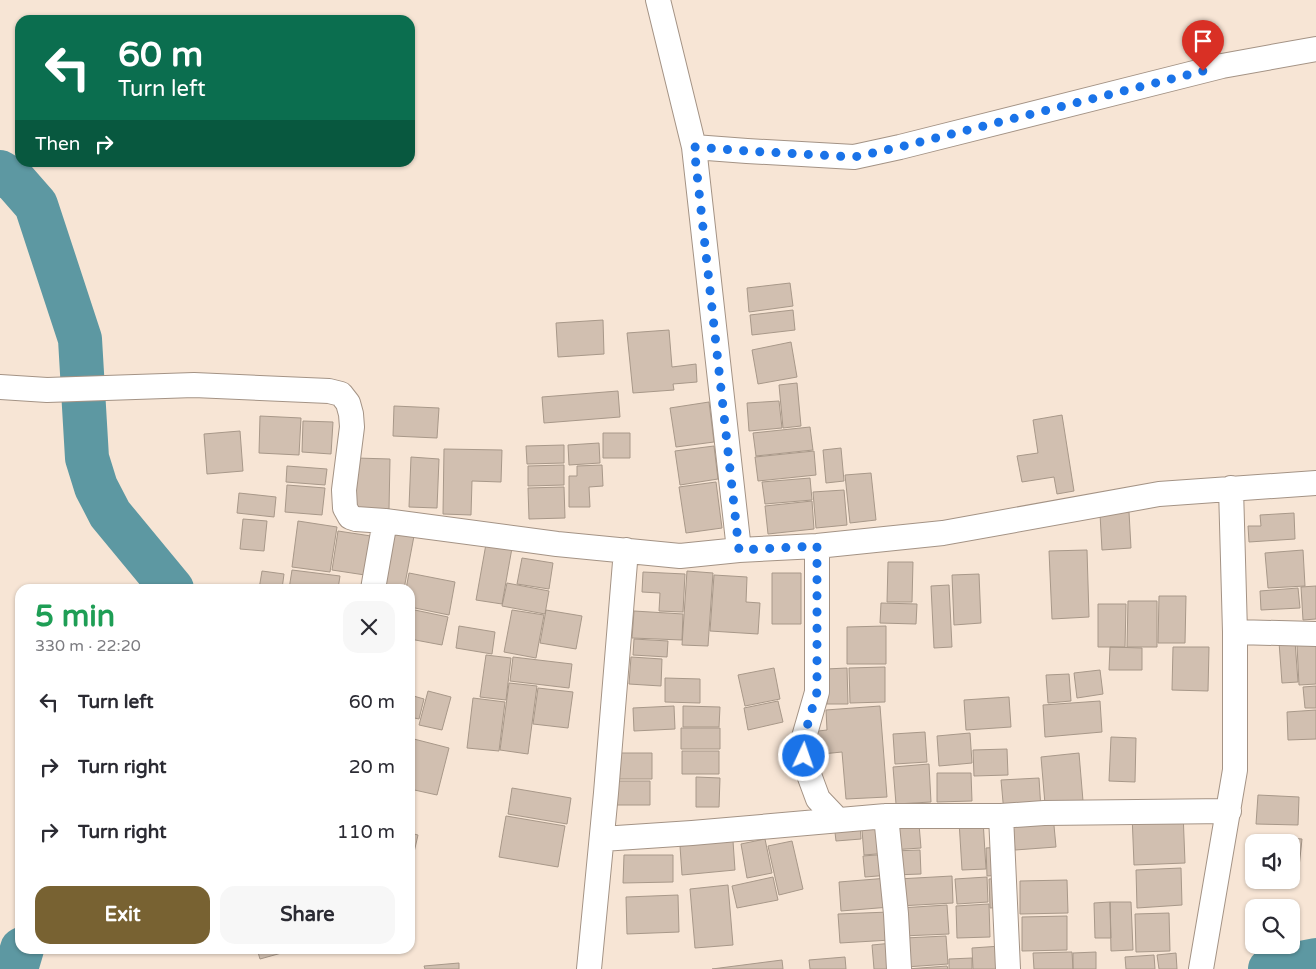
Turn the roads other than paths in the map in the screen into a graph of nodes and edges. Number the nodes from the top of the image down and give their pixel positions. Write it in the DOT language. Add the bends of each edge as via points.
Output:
graph roads {
  1 [pos="658,0"];
  2 [pos="1316,48"];
  3 [pos="694,147"];
  4 [pos="0,387"];
  5 [pos="1316,483"];
  6 [pos="1231,488"];
  7 [pos="385,521"];
  8 [pos="817,546"];
  9 [pos="626,550"];
  10 [pos="739,550"];
  11 [pos="373,584"];
  12 [pos="1235,632"];
  13 [pos="1316,634"];
  14 [pos="1229,811"];
  15 [pos="886,816"];
  16 [pos="1001,816"];
  17 [pos="838,820"];
  18 [pos="602,839"];
  19 [pos="589,969"];
  20 [pos="899,969"];
  21 [pos="1008,969"];
  22 [pos="1201,969"];
  1 -- 3 [label="street"];
  2 -- 3 [label="street" via="1222,66 854,157"];
  3 -- 10 [label="street"];
  4 -- 7 [label="street" via="47,390 194,384 341,394 348,403 352,427 344,490 347,514 356,519"];
  5 -- 6 [label="street"];
  6 -- 8 [label="street" via="1159,494 943,533"];
  6 -- 12 [label="street"];
  7 -- 9 [label="street"];
  7 -- 11 [label="street"];
  8 -- 10 [label="street"];
  8 -- 17 [label="street" via="817,692 804,737 804,756 818,798"];
  9 -- 10 [label="street" via="680,556"];
  9 -- 18 [label="street"];
  12 -- 13 [label="street"];
  12 -- 14 [label="street" via="1235,770"];
  14 -- 16 [label="street" via="1044,812"];
  14 -- 22 [label="street"];
  15 -- 16 [label="street"];
  15 -- 17 [label="street"];
  15 -- 20 [label="street"];
  16 -- 21 [label="street"];
  17 -- 18 [label="street"];
  18 -- 19 [label="street"];
}
